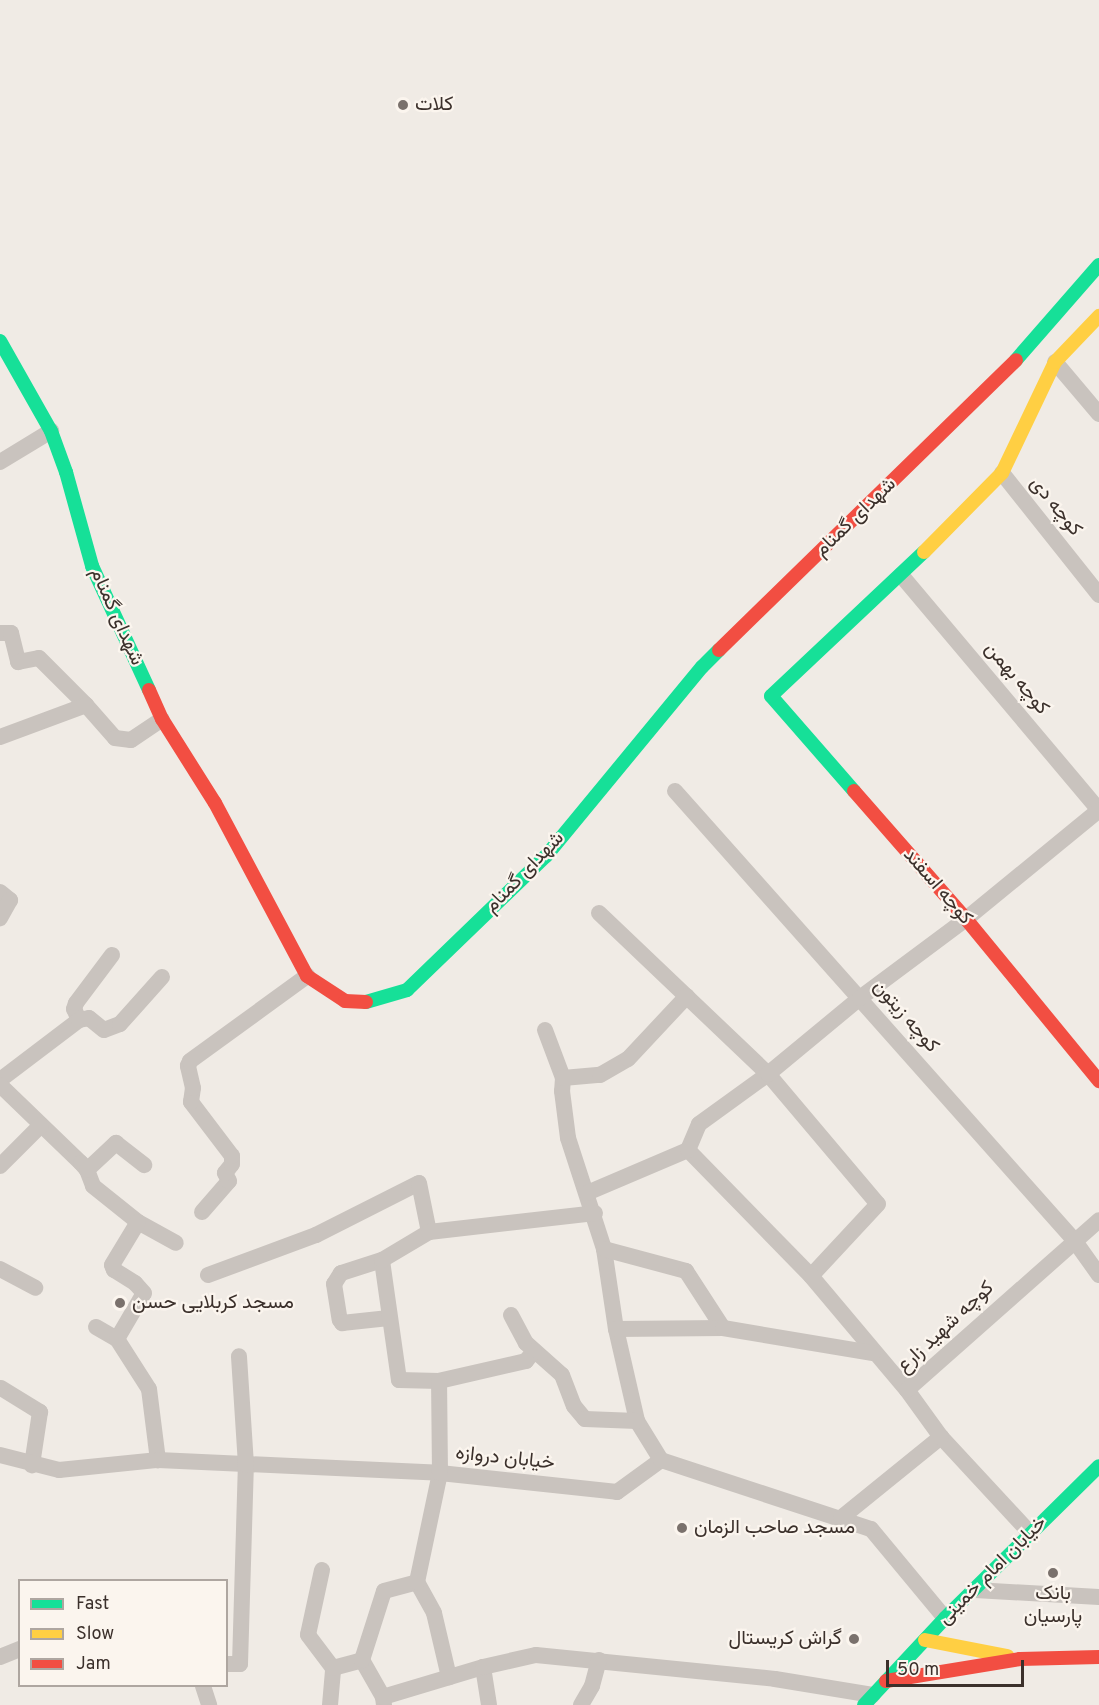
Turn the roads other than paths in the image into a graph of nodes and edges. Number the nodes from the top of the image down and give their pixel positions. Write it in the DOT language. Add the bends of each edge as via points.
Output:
graph roads {
  1 [pos="1099,265"];
  2 [pos="1099,315"];
  3 [pos="0,341"];
  4 [pos="1055,362"];
  5 [pos="1099,414"];
  6 [pos="51,431"];
  7 [pos="0,462"];
  8 [pos="1002,473"];
  9 [pos="902,575"];
  10 [pos="1099,595"];
  11 [pos="0,633"];
  12 [pos="86,705"];
  13 [pos="162,719"];
  14 [pos="0,737"];
  15 [pos="675,791"];
  16 [pos="1099,810"];
  17 [pos="0,892"];
  18 [pos="599,913"];
  19 [pos="0,918"];
  20 [pos="966,919"];
  21 [pos="112,955"];
  22 [pos="162,976"];
  23 [pos="307,976"];
  24 [pos="687,996"];
  25 [pos="860,998"];
  26 [pos="79,1020"];
  27 [pos="545,1030"];
  28 [pos="768,1074"];
  29 [pos="564,1078"];
  30 [pos="0,1080"];
  31 [pos="1099,1081"];
  32 [pos="0,1085"];
  33 [pos="41,1125"];
  34 [pos="688,1150"];
  35 [pos="144,1165"];
  36 [pos="0,1166"];
  37 [pos="87,1170"];
  38 [pos="587,1193"];
  39 [pos="202,1212"];
  40 [pos="595,1213"];
  41 [pos="1099,1220"];
  42 [pos="138,1222"];
  43 [pos="429,1233"];
  44 [pos="1074,1240"];
  45 [pos="176,1243"];
  46 [pos="604,1249"];
  47 [pos="382,1260"];
  48 [pos="0,1269"];
  49 [pos="208,1275"];
  50 [pos="1099,1275"];
  51 [pos="812,1276"];
  52 [pos="35,1288"];
  53 [pos="512,1315"];
  54 [pos="389,1318"];
  55 [pos="96,1327"];
  56 [pos="723,1328"];
  57 [pos="616,1329"];
  58 [pos="117,1339"];
  59 [pos="534,1351"];
  60 [pos="873,1353"];
  61 [pos="239,1356"];
  62 [pos="439,1381"];
  63 [pos="1,1388"];
  64 [pos="906,1390"];
  65 [pos="637,1421"];
  66 [pos="941,1437"];
  67 [pos="0,1455"];
  68 [pos="158,1460"];
  69 [pos="661,1460"];
  70 [pos="32,1465"];
  71 [pos="246,1465"];
  72 [pos="1099,1466"];
  73 [pos="440,1473"];
  74 [pos="1092,1480"];
  75 [pos="841,1518"];
  76 [pos="1030,1533"];
  77 [pos="322,1570"];
  78 [pos="417,1582"];
  79 [pos="975,1590"];
  80 [pos="1099,1597"];
  81 [pos="945,1618"];
  82 [pos="925,1640"];
  83 [pos="18,1650"];
  84 [pos="1,1656"];
  85 [pos="1099,1657"];
  86 [pos="1020,1659"];
  87 [pos="362,1660"];
  88 [pos="599,1660"];
  89 [pos="228,1664"];
  90 [pos="483,1667"];
  91 [pos="333,1668"];
  92 [pos="449,1677"];
  93 [pos="886,1681"];
  94 [pos="203,1687"];
  95 [pos="868,1700"];
  96 [pos="383,1701"];
  97 [pos="209,1705"];
  98 [pos="330,1705"];
  99 [pos="489,1705"];
  100 [pos="581,1705"];
  1 -- 23 [label="street, شهدای گمنام" via="1022,354 702,667 546,856 408,990 369,1002 345,1001"];
  2 -- 4 [label="street"];
  3 -- 6 [label="street, شهدای گمنام"];
  4 -- 5 [label="street"];
  4 -- 8 [label="street"];
  6 -- 7 [label="street"];
  6 -- 13 [label="street, شهدای گمنام" via="92,566"];
  8 -- 9 [label="street"];
  8 -- 10 [label="street, کوچه دی"];
  9 -- 16 [label="street, کوچه بهمن"];
  9 -- 20 [label="street, کوچه اسفند" via="771,696"];
  11 -- 12 [label="street" via="11,633 18,662 39,658"];
  12 -- 13 [label="street" via="115,738 131,740"];
  12 -- 14 [label="street"];
  13 -- 23 [label="street, شهدای گمنام" via="215,802"];
  15 -- 25 [label="street, کوچه زیتون"];
  16 -- 20 [label="street"];
  17 -- 19 [label="street" via="10,900"];
  18 -- 24 [label="street"];
  20 -- 25 [label="street"];
  20 -- 31 [label="street, کوچه اسفند"];
  21 -- 26 [label="street" via="76,1003 74,1009"];
  22 -- 26 [label="street" via="112,1029 104,1030 89,1018"];
  23 -- 39 [label="street" via="190,1061 191,1102 232,1156 232,1164 225,1173 229,1181"];
  24 -- 28 [label="street"];
  24 -- 29 [label="street" via="628,1059 600,1075"];
  25 -- 28 [label="street"];
  25 -- 44 [label="street, کوچه زیتون"];
  26 -- 30 [label="street"];
  27 -- 29 [label="street"];
  28 -- 34 [label="street" via="699,1124"];
  28 -- 51 [label="street" via="878,1204"];
  29 -- 38 [label="street" via="568,1138"];
  32 -- 33 [label="street"];
  33 -- 36 [label="street"];
  33 -- 37 [label="street"];
  34 -- 38 [label="street"];
  34 -- 51 [label="street"];
  35 -- 37 [label="street" via="116,1143"];
  37 -- 42 [label="street" via="93,1186"];
  38 -- 40 [label="street"];
  40 -- 43 [label="street"];
  40 -- 46 [label="street"];
  41 -- 44 [label="street, کوچه شهید زارع"];
  42 -- 45 [label="street"];
  42 -- 58 [label="street" via="112,1265 144,1293"];
  43 -- 47 [label="street"];
  43 -- 49 [label="street" via="419,1183 316,1236"];
  44 -- 50 [label="street, کوچه زیتون"];
  44 -- 64 [label="street, کوچه شهید زارع"];
  46 -- 56 [label="street" via="686,1271"];
  46 -- 57 [label="street"];
  47 -- 54 [label="street"];
  47 -- 54 [label="street" via="341,1273 334,1284 342,1323"];
  48 -- 52 [label="street"];
  51 -- 60 [label="street"];
  53 -- 59 [label="street"];
  54 -- 62 [label="street" via="399,1380"];
  55 -- 58 [label="street"];
  56 -- 57 [label="street"];
  56 -- 60 [label="street"];
  57 -- 65 [label="street"];
  58 -- 68 [label="street" via="152,1395"];
  59 -- 62 [label="street" via="526,1361"];
  59 -- 65 [label="street" via="562,1375 574,1406 585,1419"];
  60 -- 64 [label="street"];
  61 -- 71 [label="street"];
  62 -- 73 [label="street"];
  63 -- 70 [label="street" via="40,1412"];
  64 -- 66 [label="street, کوچه شهید زارع"];
  65 -- 69 [label="street"];
  66 -- 75 [label="street"];
  66 -- 76 [label="street, کوچه شهید زارع"];
  67 -- 70 [label="street, خیابان دروازه"];
  68 -- 70 [label="street, خیابان دروازه" via="59,1470"];
  68 -- 71 [label="street, خیابان دروازه"];
  69 -- 73 [label="street, خیابان دروازه" via="617,1492"];
  69 -- 75 [label="street"];
  71 -- 73 [label="street, خیابان دروازه"];
  71 -- 89 [label="street" via="240,1664"];
  72 -- 74 [label="street, خیابان امام خمینی"];
  73 -- 78 [label="street"];
  74 -- 76 [label="street, خیابان امام خمینی"];
  75 -- 81 [label="street" via="871,1529"];
  76 -- 79 [label="street, خیابان امام خمینی"];
  77 -- 91 [label="street" via="308,1635"];
  78 -- 87 [label="street" via="384,1591"];
  78 -- 92 [label="street" via="434,1613"];
  79 -- 80 [label="street"];
  79 -- 81 [label="street, خیابان امام خمینی"];
  81 -- 82 [label="street, خیابان امام خمینی"];
  82 -- 86 [label="street"];
  82 -- 93 [label="street, خیابان امام خمینی"];
  83 -- 84 [label="street"];
  85 -- 86 [label="street"];
  86 -- 93 [label="street"];
  87 -- 91 [label="street"];
  87 -- 96 [label="street"];
  88 -- 90 [label="street" via="536,1655"];
  88 -- 95 [label="street" via="775,1679"];
  88 -- 100 [label="street" via="592,1686"];
  90 -- 92 [label="street"];
  90 -- 99 [label="street"];
  91 -- 98 [label="street"];
  92 -- 96 [label="street"];
  93 -- 95 [label="street, خیابان امام خمینی"];
  94 -- 97 [label="street"];
}
